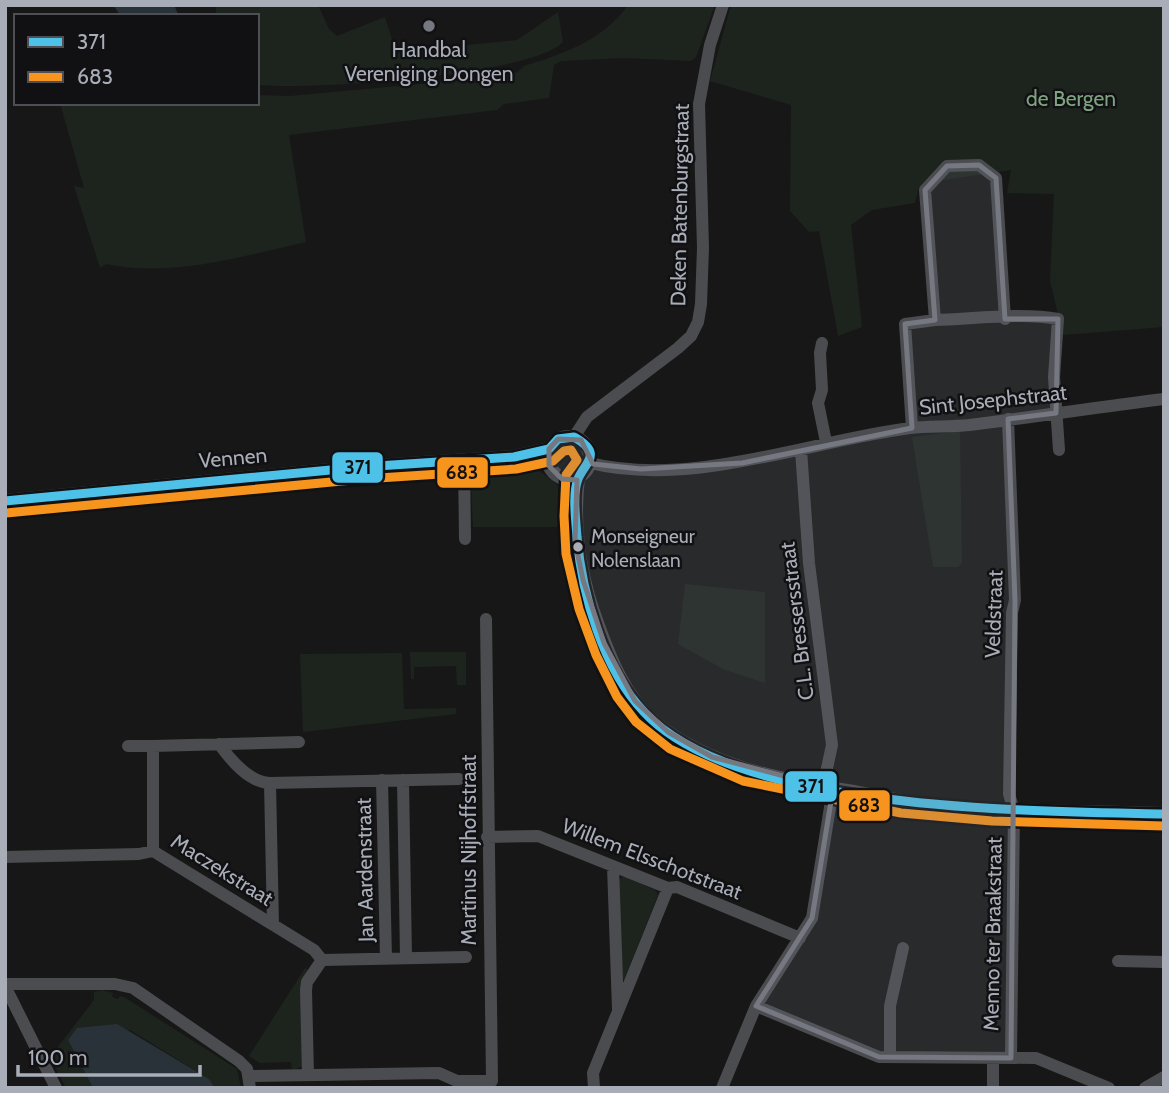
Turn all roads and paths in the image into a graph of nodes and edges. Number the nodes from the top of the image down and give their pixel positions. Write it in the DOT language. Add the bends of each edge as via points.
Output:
graph roads {
  1 [pos="723,5"];
  2 [pos="1005,319"];
  3 [pos="935,320"];
  4 [pos="822,343"];
  5 [pos="1164,399"];
  6 [pos="1056,413"];
  7 [pos="1009,419"];
  8 [pos="912,428"];
  9 [pos="574,437"];
  10 [pos="826,442"];
  11 [pos="549,449"];
  12 [pos="801,450"];
  13 [pos="1059,450"];
  14 [pos="514,457"];
  15 [pos="464,459"];
  16 [pos="590,463"];
  17 [pos="549,466"];
  18 [pos="578,478"];
  19 [pos="562,479"];
  20 [pos="5,501"];
  21 [pos="574,509"];
  22 [pos="465,539"];
  23 [pos="486,619"];
  24 [pos="299,742"];
  25 [pos="219,744"];
  26 [pos="128,746"];
  27 [pos="153,746"];
  28 [pos="459,779"];
  29 [pos="382,780"];
  30 [pos="403,780"];
  31 [pos="270,783"];
  32 [pos="828,788"];
  33 [pos="1014,811"];
  34 [pos="1164,814"];
  35 [pos="487,837"];
  36 [pos="153,851"];
  37 [pos="5,857"];
  38 [pos="613,866"];
  39 [pos="668,888"];
  40 [pos="273,925"];
  41 [pos="800,939"];
  42 [pos="903,948"];
  43 [pos="466,957"];
  44 [pos="406,958"];
  45 [pos="386,959"];
  46 [pos="322,960"];
  47 [pos="1118,961"];
  48 [pos="1164,962"];
  49 [pos="5,985"];
  50 [pos="756,1006"];
  51 [pos="618,1012"];
  52 [pos="890,1057"];
  53 [pos="993,1058"];
  54 [pos="1011,1058"];
  55 [pos="308,1075"];
  56 [pos="1164,1077"];
  57 [pos="250,1082"];
  58 [pos="495,1084"];
  59 [pos="56,1088"];
  60 [pos="594,1088"];
  61 [pos="722,1088"];
  62 [pos="993,1088"];
  63 [pos="1109,1088"];
  64 [pos="1145,1088"];
  1 -- 9 [label="street, Deken Batenburgstraat" via="699,104 704,248 698,322 678,348 587,417"];
  2 -- 3 [label="street"];
  2 -- 3 [label="street" via="996,178 979,165 947,166 925,190"];
  2 -- 6 [label="street" via="1040,315 1058,319"];
  3 -- 8 [label="street" via="905,324"];
  4 -- 10 [label="street" via="818,403"];
  5 -- 6 [label="street, Sint Josephstraat"];
  6 -- 7 [label="street, Sint Josephstraat"];
  6 -- 13 [label="street"];
  7 -- 8 [label="street, Sint Josephstraat"];
  7 -- 33 [label="street, Veldstraat" via="1015,535 1009,782"];
  8 -- 10 [label="street, Sint Josephstraat"];
  9 -- 11 [label="street" via="558,439"];
  9 -- 16 [label="street" via="587,446"];
  10 -- 12 [label="street, Sint Josephstraat"];
  11 -- 14 [label="street, Vennen"];
  11 -- 17 [label="street"];
  12 -- 16 [label="street, Sint Josephstraat" via="743,463 701,466 617,468"];
  12 -- 32 [label="street, C.L. Bressersstraat" via="805,524 832,745"];
  14 -- 15 [label="street, Vennen"];
  14 -- 17 [label="street, Vennen"];
  15 -- 20 [label="street, Vennen"];
  15 -- 22 [label="street"];
  16 -- 18 [label="street"];
  17 -- 19 [label="street"];
  18 -- 19 [label="street"];
  18 -- 21 [label="street"];
  19 -- 21 [label="street"];
  21 -- 32 [label="street" via="575,541 589,602 616,671 644,712 712,757 753,772"];
  23 -- 35 [label="street, Martinus Nijhoffstraat"];
  24 -- 25 [label="street"];
  25 -- 27 [label="street"];
  25 -- 31 [label="street" via="232,763"];
  26 -- 27 [label="street"];
  27 -- 36 [label="street"];
  28 -- 30 [label="street"];
  29 -- 30 [label="street"];
  29 -- 31 [label="street"];
  29 -- 45 [label="street, Jan Aardenstraat"];
  30 -- 44 [label="street, Jan Aardenstraat"];
  31 -- 40 [label="street"];
  32 -- 33 [label="street" via="934,805"];
  32 -- 41 [label="street, C.L. Bressersstraat" via="815,908"];
  33 -- 34 [label="street"];
  33 -- 54 [label="street, Menno ter Braakstraat"];
  35 -- 38 [label="street, Willem Elsschotstraat" via="538,836"];
  35 -- 58 [label="street, Martinus Nijhoffstraat"];
  36 -- 37 [label="street, Maczekstraat"];
  36 -- 40 [label="street, Maczekstraat"];
  38 -- 39 [label="street, Willem Elsschotstraat"];
  38 -- 51 [label="street"];
  39 -- 41 [label="street, Willem Elsschotstraat" via="677,887"];
  39 -- 51 [label="street"];
  40 -- 46 [label="street, Maczekstraat"];
  41 -- 50 [label="street, C.L. Bressersstraat"];
  42 -- 52 [label="street" via="890,1006"];
  43 -- 44 [label="street"];
  44 -- 45 [label="street"];
  45 -- 46 [label="street"];
  46 -- 55 [label="street" via="306,990"];
  47 -- 48 [label="street"];
  49 -- 57 [label="street" via="116,984 133,988 239,1061"];
  49 -- 59 [label="street"];
  50 -- 52 [label="street" via="879,1057"];
  50 -- 61 [label="street, C.L. Bressersstraat"];
  51 -- 60 [label="street" via="593,1073"];
  52 -- 53 [label="street"];
  53 -- 54 [label="street"];
  53 -- 62 [label="street"];
  54 -- 63 [label="street" via="1036,1058"];
  55 -- 57 [label="street"];
  55 -- 58 [label="street" via="439,1073 457,1081"];
  56 -- 64 [label="street"];
}
